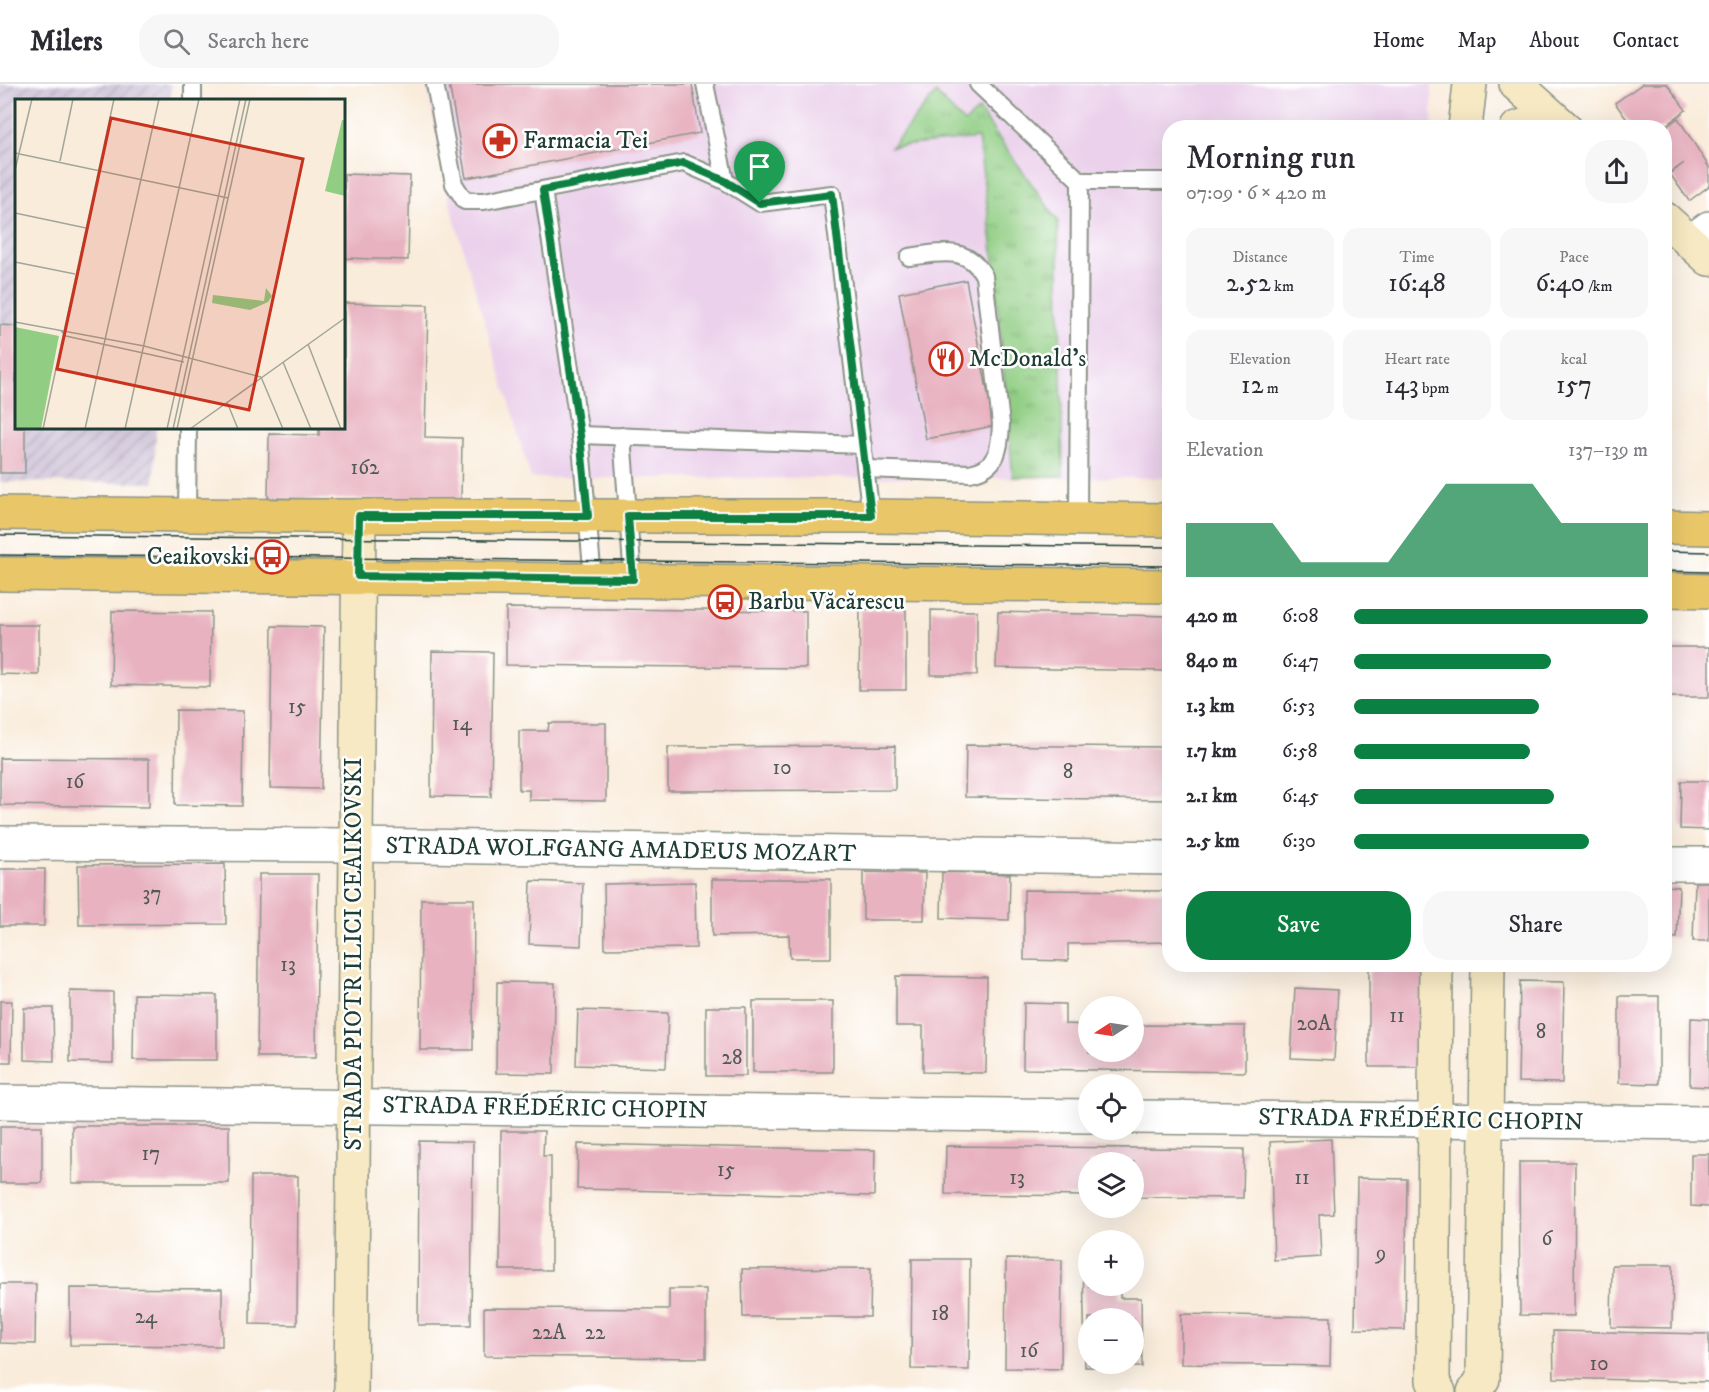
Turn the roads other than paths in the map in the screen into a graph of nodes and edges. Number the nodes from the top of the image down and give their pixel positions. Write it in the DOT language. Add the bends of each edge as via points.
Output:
graph roads {
  1 [pos="435,84"];
  2 [pos="705,84"];
  3 [pos="978,84"];
  4 [pos="1470,84"];
  5 [pos="1516,84"];
  6 [pos="1466,120"];
  7 [pos="1556,120"];
  8 [pos="725,181"];
  9 [pos="1080,181"];
  10 [pos="1162,181"];
  11 [pos="543,190"];
  12 [pos="1672,223"];
  13 [pos="1703,243"];
  14 [pos="909,257"];
  15 [pos="188,429"];
  16 [pos="580,435"];
  17 [pos="622,436"];
  18 [pos="863,445"];
  19 [pos="866,469"];
  20 [pos="0,513"];
  21 [pos="187,515"];
  22 [pos="359,516"];
  23 [pos="588,516"];
  24 [pos="628,516"];
  25 [pos="871,516"];
  26 [pos="1078,520"];
  27 [pos="1162,520"];
  28 [pos="1672,527"];
  29 [pos="1709,528"];
  30 [pos="0,574"];
  31 [pos="358,576"];
  32 [pos="593,579"];
  33 [pos="633,579"];
  34 [pos="1162,586"];
  35 [pos="1672,590"];
  36 [pos="1709,591"];
  37 [pos="0,843"];
  38 [pos="355,845"];
  39 [pos="1162,858"];
  40 [pos="1672,864"];
  41 [pos="1709,864"];
  42 [pos="1436,972"];
  43 [pos="1488,972"];
  44 [pos="0,1102"];
  45 [pos="353,1106"];
  46 [pos="1078,1116"];
  47 [pos="1144,1117"];
  48 [pos="1436,1121"];
  49 [pos="1485,1121"];
  50 [pos="1709,1123"];
  51 [pos="351,1392"];
  52 [pos="1439,1392"];
  53 [pos="1474,1392"];
  1 -- 11 [label="lane" via="454,184 465,201"];
  2 -- 8 [label="lane"];
  3 -- 9 [label="lane"];
  4 -- 6 [label="street"];
  5 -- 7 [label="street"];
  8 -- 11 [label="lane" via="684,163"];
  8 -- 18 [label="lane" via="760,203 832,194"];
  9 -- 10 [label="lane"];
  9 -- 26 [label="lane"];
  11 -- 16 [label="lane"];
  12 -- 13 [label="street"];
  14 -- 19 [label="lane" via="961,254 979,267 984,276 1001,441 998,455 981,471"];
  15 -- 21 [label="lane"];
  16 -- 17 [label="lane"];
  16 -- 23 [label="lane"];
  17 -- 18 [label="lane"];
  17 -- 24 [label="lane"];
  18 -- 19 [label="lane"];
  19 -- 25 [label="lane"];
  20 -- 21 [label="main road"];
  21 -- 22 [label="main road"];
  22 -- 23 [label="main road"];
  22 -- 31 [label="street, STRADA PIOTR ILICI CEAIKOVSKI"];
  23 -- 24 [label="main road"];
  23 -- 32 [label="lane"];
  24 -- 25 [label="main road"];
  24 -- 33 [label="lane"];
  25 -- 26 [label="main road"];
  26 -- 27 [label="main road"];
  28 -- 29 [label="main road"];
  30 -- 31 [label="main road"];
  31 -- 32 [label="main road"];
  31 -- 38 [label="street, STRADA PIOTR ILICI CEAIKOVSKI"];
  32 -- 33 [label="main road"];
  33 -- 34 [label="main road"];
  35 -- 36 [label="main road"];
  37 -- 38 [label="street, STRADA WOLFGANG AMADEUS MOZART"];
  38 -- 39 [label="street, STRADA WOLFGANG AMADEUS MOZART"];
  38 -- 45 [label="street, STRADA PIOTR ILICI CEAIKOVSKI"];
  40 -- 41 [label="street"];
  42 -- 48 [label="street"];
  43 -- 49 [label="street"];
  44 -- 45 [label="street, STRADA FRÉDÉRIC CHOPIN"];
  45 -- 46 [label="street, STRADA FRÉDÉRIC CHOPIN"];
  45 -- 51 [label="street, STRADA PIOTR ILICI CEAIKOVSKI"];
  47 -- 48 [label="street, STRADA FRÉDÉRIC CHOPIN"];
  48 -- 49 [label="street, STRADA FRÉDÉRIC CHOPIN"];
  48 -- 52 [label="street" via="1433,1381"];
  49 -- 50 [label="street, STRADA FRÉDÉRIC CHOPIN"];
  49 -- 53 [label="street" via="1483,1379"];
}
